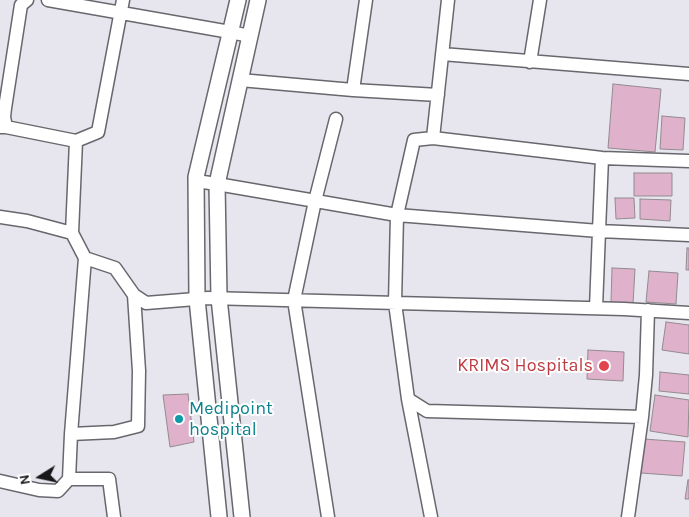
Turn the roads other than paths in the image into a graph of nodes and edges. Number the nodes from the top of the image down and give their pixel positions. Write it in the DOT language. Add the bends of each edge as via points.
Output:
graph roads {
  1 [pos="27,0"];
  2 [pos="48,0"];
  3 [pos="238,0"];
  4 [pos="258,0"];
  5 [pos="366,0"];
  6 [pos="448,0"];
  7 [pos="540,0"];
  8 [pos="121,6"];
  9 [pos="230,32"];
  10 [pos="250,36"];
  11 [pos="442,54"];
  12 [pos="530,62"];
  13 [pos="689,74"];
  14 [pos="240,80"];
  15 [pos="353,90"];
  16 [pos="438,94"];
  17 [pos="336,120"];
  18 [pos="3,127"];
  19 [pos="433,138"];
  20 [pos="76,141"];
  21 [pos="602,158"];
  22 [pos="689,161"];
  23 [pos="196,181"];
  24 [pos="217,184"];
  25 [pos="315,201"];
  26 [pos="397,215"];
  27 [pos="0,217"];
  28 [pos="599,231"];
  29 [pos="72,232"];
  30 [pos="689,235"];
  31 [pos="85,258"];
  32 [pos="134,296"];
  33 [pos="220,298"];
  34 [pos="197,299"];
  35 [pos="294,300"];
  36 [pos="395,303"];
  37 [pos="596,308"];
  38 [pos="648,310"];
  39 [pos="689,312"];
  40 [pos="408,399"];
  41 [pos="642,417"];
  42 [pos="71,434"];
  43 [pos="69,479"];
  44 [pos="0,481"];
  45 [pos="114,517"];
  46 [pos="219,517"];
  47 [pos="242,517"];
  48 [pos="328,517"];
  49 [pos="431,517"];
  50 [pos="628,517"];
  1 -- 18 [label="street" via="21,5"];
  2 -- 8 [label="street"];
  3 -- 9 [label="street"];
  4 -- 10 [label="street"];
  5 -- 15 [label="street"];
  6 -- 11 [label="street"];
  7 -- 12 [label="street"];
  8 -- 9 [label="street"];
  8 -- 20 [label="street" via="98,132"];
  9 -- 10 [label="street"];
  9 -- 23 [label="street"];
  10 -- 14 [label="street"];
  11 -- 12 [label="street"];
  11 -- 16 [label="street"];
  12 -- 13 [label="street"];
  14 -- 15 [label="street"];
  14 -- 24 [label="street"];
  15 -- 16 [label="street"];
  16 -- 19 [label="street"];
  17 -- 25 [label="street"];
  18 -- 20 [label="street"];
  19 -- 21 [label="street"];
  19 -- 26 [label="street" via="414,140"];
  20 -- 29 [label="street"];
  21 -- 22 [label="street"];
  21 -- 28 [label="street"];
  23 -- 24 [label="street"];
  23 -- 34 [label="street"];
  24 -- 25 [label="street"];
  24 -- 33 [label="street"];
  25 -- 26 [label="street"];
  25 -- 35 [label="street"];
  26 -- 28 [label="street"];
  26 -- 36 [label="street"];
  27 -- 29 [label="street"];
  28 -- 30 [label="street"];
  28 -- 37 [label="street"];
  29 -- 31 [label="street"];
  31 -- 32 [label="street" via="116,268"];
  31 -- 42 [label="street"];
  32 -- 34 [label="street" via="146,303"];
  32 -- 42 [label="street" via="139,372 138,426 114,432"];
  33 -- 34 [label="street"];
  33 -- 35 [label="street"];
  33 -- 47 [label="street"];
  34 -- 46 [label="street"];
  35 -- 36 [label="street"];
  35 -- 48 [label="street"];
  36 -- 37 [label="street"];
  36 -- 40 [label="street"];
  37 -- 38 [label="street"];
  38 -- 39 [label="street"];
  38 -- 41 [label="street"];
  40 -- 41 [label="street" via="427,411"];
  40 -- 49 [label="street"];
  41 -- 50 [label="street"];
  42 -- 43 [label="street"];
  43 -- 44 [label="street" via="58,491"];
  43 -- 45 [label="street" via="109,479"];
}
